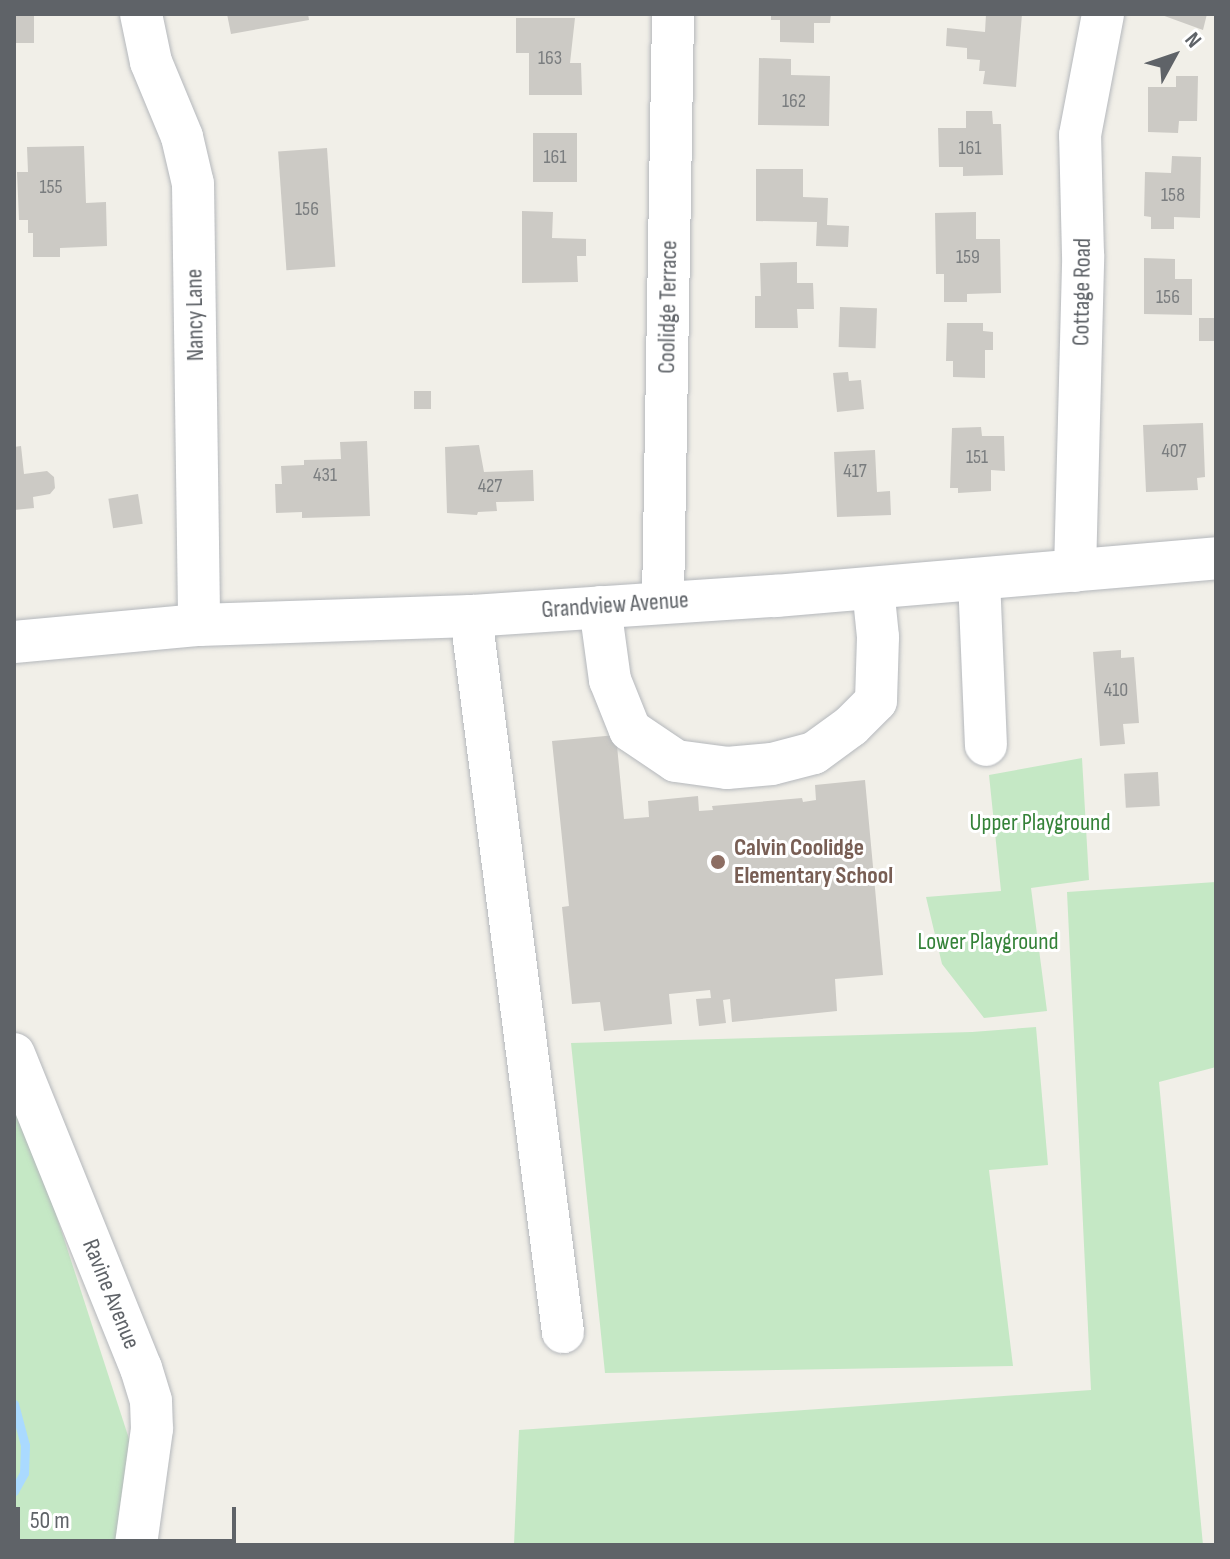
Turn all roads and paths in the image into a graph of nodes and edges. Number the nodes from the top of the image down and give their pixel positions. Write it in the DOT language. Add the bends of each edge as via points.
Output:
graph roads {
  1 [pos="141,14"];
  2 [pos="673,14"];
  3 [pos="1103,14"];
  4 [pos="1216,558"];
  5 [pos="1075,571"];
  6 [pos="979,579"];
  7 [pos="873,588"];
  8 [pos="663,600"];
  9 [pos="600,607"];
  10 [pos="471,616"];
  11 [pos="199,625"];
  12 [pos="14,642"];
  13 [pos="986,745"];
  14 [pos="14,1054"];
  15 [pos="563,1332"];
  16 [pos="136,1545"];
  1 -- 11 [label="street, Nancy Lane" via="151,62 182,137 193,184"];
  2 -- 8 [label="street, Coolidge Terrace"];
  3 -- 5 [label="street, Cottage Road" via="1080,135 1083,255"];
  4 -- 5 [label="street, Grandview Avenue"];
  5 -- 6 [label="street, Grandview Avenue"];
  6 -- 7 [label="street, Grandview Avenue"];
  6 -- 13 [label="street"];
  7 -- 8 [label="street, Grandview Avenue"];
  7 -- 9 [label="street" via="876,701 814,753 727,768 676,761 630,730 610,680"];
  8 -- 9 [label="street, Grandview Avenue"];
  9 -- 10 [label="street, Grandview Avenue"];
  10 -- 11 [label="street, Grandview Avenue"];
  10 -- 15 [label="street"];
  11 -- 12 [label="street, Grandview Avenue"];
  14 -- 16 [label="street, Ravine Avenue" via="151,1401"];
}
